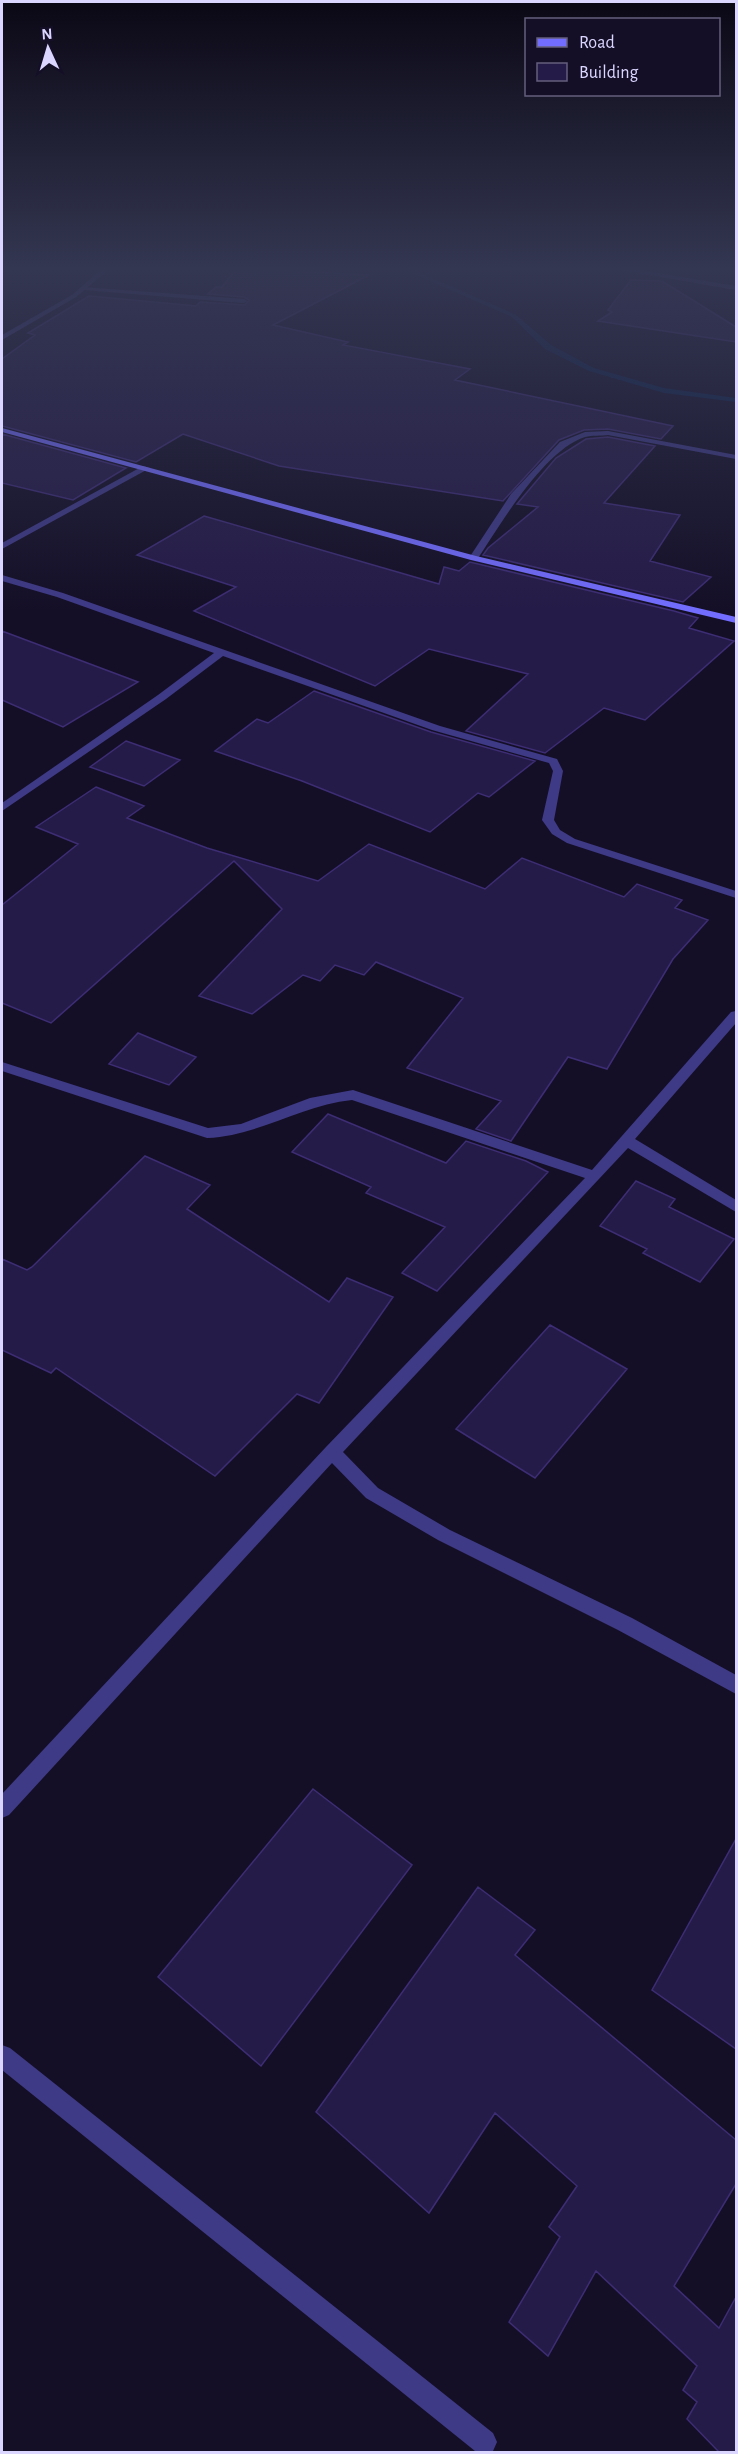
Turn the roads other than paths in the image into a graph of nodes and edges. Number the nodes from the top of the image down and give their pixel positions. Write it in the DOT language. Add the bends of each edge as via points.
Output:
graph roads {
  1 [pos="2,430"];
  2 [pos="736,457"];
  3 [pos="146,468"];
  4 [pos="2,546"];
  5 [pos="474,558"];
  6 [pos="2,578"];
  7 [pos="736,620"];
  8 [pos="222,652"];
  9 [pos="2,808"];
  10 [pos="736,895"];
  11 [pos="736,1016"];
  12 [pos="2,1066"];
  13 [pos="627,1141"];
  14 [pos="595,1176"];
  15 [pos="736,1207"];
  16 [pos="332,1452"];
  17 [pos="736,1685"];
  18 [pos="2,1808"];
  19 [pos="2,2056"];
  20 [pos="484,2442"];
  1 -- 3 [label="street"];
  2 -- 5 [label="street" via="608,433 585,434 563,444 514,496"];
  3 -- 4 [label="street"];
  3 -- 5 [label="street"];
  5 -- 7 [label="street"];
  6 -- 8 [label="street" via="60,594"];
  8 -- 9 [label="street"];
  8 -- 10 [label="street" via="436,728 552,761 558,771 548,820 556,832 570,841"];
  11 -- 13 [label="street"];
  12 -- 14 [label="street" via="207,1133 235,1131 330,1095 353,1095"];
  13 -- 14 [label="street"];
  13 -- 15 [label="street"];
  14 -- 16 [label="street"];
  16 -- 17 [label="street" via="372,1493 444,1535 625,1624"];
  16 -- 18 [label="street"];
  19 -- 20 [label="street"];
}
